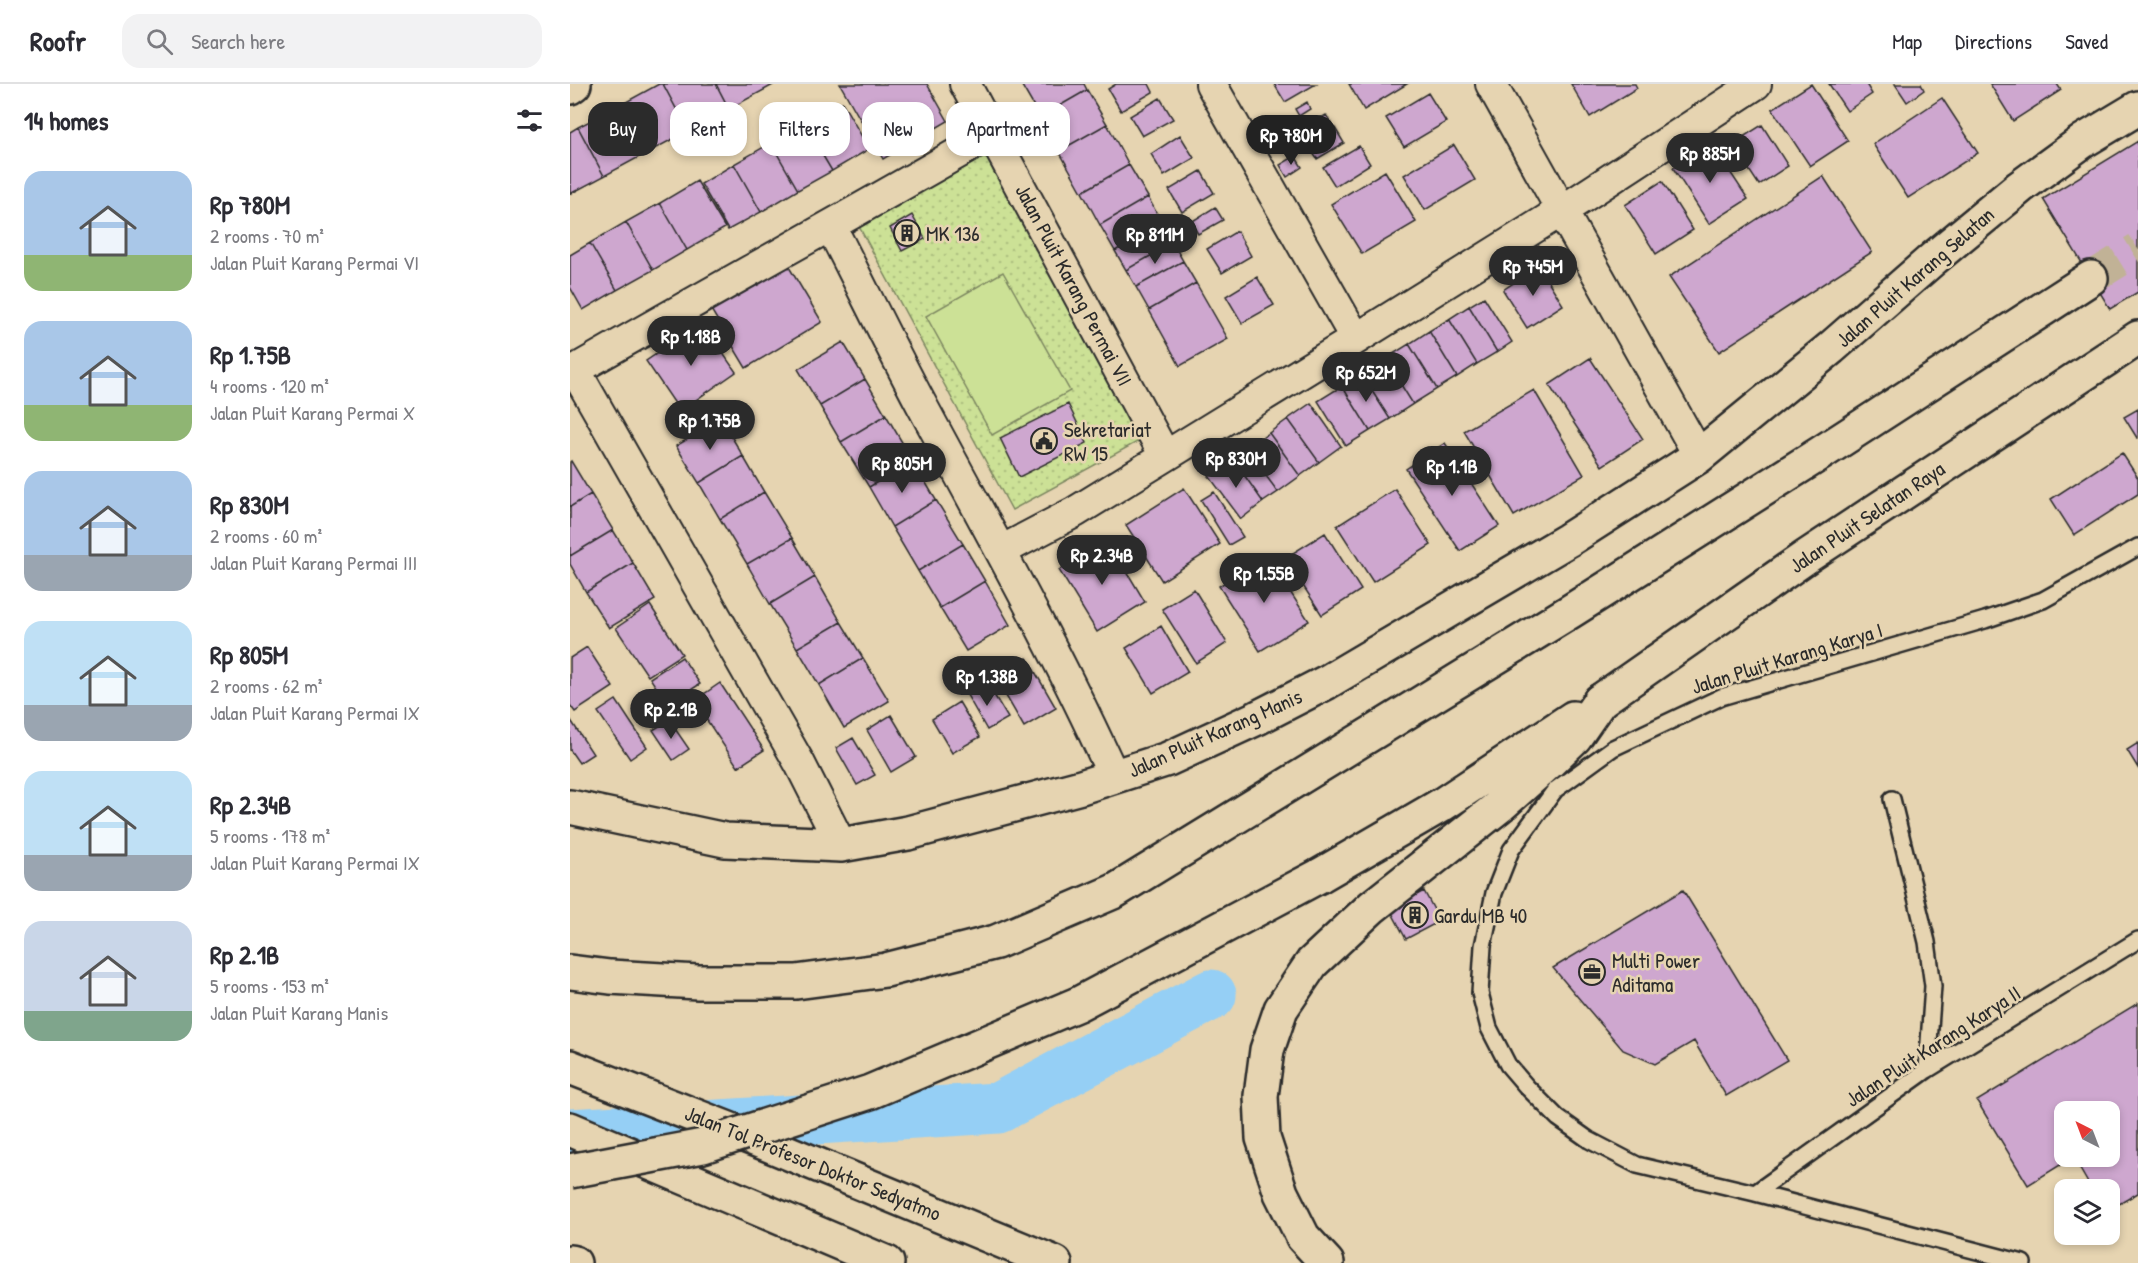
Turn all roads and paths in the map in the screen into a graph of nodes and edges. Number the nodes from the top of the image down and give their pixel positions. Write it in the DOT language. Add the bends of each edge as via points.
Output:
graph roads {
  1 [pos="574,84"];
  2 [pos="965,84"];
  3 [pos="1211,84"];
  4 [pos="1491,84"];
  5 [pos="1756,84"];
  6 [pos="570,87"];
  7 [pos="975,102"];
  8 [pos="2138,108"];
  9 [pos="953,156"];
  10 [pos="1005,156"];
  11 [pos="1563,209"];
  12 [pos="831,227"];
  13 [pos="2091,278"];
  14 [pos="2138,338"];
  15 [pos="1356,339"];
  16 [pos="573,371"];
  17 [pos="1165,456"];
  18 [pos="1700,456"];
  19 [pos="2138,547"];
  20 [pos="1001,551"];
  21 [pos="1600,701"];
  22 [pos="1114,777"];
  23 [pos="1892,799"];
  24 [pos="570,807"];
  25 [pos="841,845"];
  26 [pos="2138,940"];
  27 [pos="570,972"];
  28 [pos="570,1067"];
  29 [pos="1927,1070"];
  30 [pos="570,1130"];
  31 [pos="570,1171"];
  32 [pos="1755,1193"];
  33 [pos="570,1262"];
  34 [pos="574,1263"];
  35 [pos="887,1263"];
  36 [pos="1054,1263"];
  37 [pos="1327,1263"];
  38 [pos="2023,1263"];
  1 -- 6 [label="main road"];
  2 -- 7 [label="street, Jalan Pluit Karang Permai VII"];
  3 -- 15 [label="street"];
  4 -- 11 [label="street"];
  5 -- 11 [label="street"];
  8 -- 18 [label="main road, Jalan Pluit Karang Selatan" via="2083,141 2020,187"];
  9 -- 12 [label="street"];
  10 -- 17 [label="street, Jalan Pluit Karang Permai VII"];
  11 -- 15 [label="street"];
  11 -- 18 [label="street"];
  12 -- 16 [label="street"];
  12 -- 20 [label="street"];
  13 -- 27 [label="main road" via="1621,579 1115,891 996,942 886,970 796,982 698,982"];
  14 -- 21 [label="main road, Jalan Pluit Selatan Raya" via="1806,557"];
  15 -- 17 [label="street"];
  16 -- 25 [label="street" via="801,764"];
  17 -- 20 [label="street"];
  18 -- 22 [label="main road, Jalan Pluit Karang Manis" via="1568,540 1327,682 1168,759"];
  19 -- 32 [label="lane, Jalan Pluit Karang Karya I" via="2043,600 1721,697 1613,748 1555,790 1511,850 1494,893 1483,946 1480,993 1489,1028 1508,1065 1558,1118 1589,1140 1637,1165"];
  20 -- 22 [label="street" via="1082,706"];
  21 -- 31 [label="main road, Jalan Pluit Selatan Raya, bridge" via="1443,804 1319,876 1078,1004 870,1092 703,1146"];
  21 -- 37 [label="main road" via="1575,737 1548,763 1372,907 1312,963 1281,1009 1267,1050 1261,1096 1263,1138 1281,1193 1303,1237"];
  22 -- 25 [label="main road, Jalan Pluit Karang Manis" via="908,833"];
  23 -- 29 [label="lane" via="1927,942 1933,986"];
  24 -- 25 [label="main road, Jalan Pluit Karang Manis" via="724,840"];
  26 -- 29 [label="lane, Jalan Pluit Karang Karya II"];
  28 -- 36 [label="main road, Jalan Tol Profesor Doktor Sedyatmo"];
  29 -- 32 [label="lane, Jalan Pluit Karang Karya II"];
  30 -- 35 [label="main road"];
  32 -- 38 [label="lane, Jalan Pluit Karang Karya I"];
  33 -- 34 [label="main road"];
}
